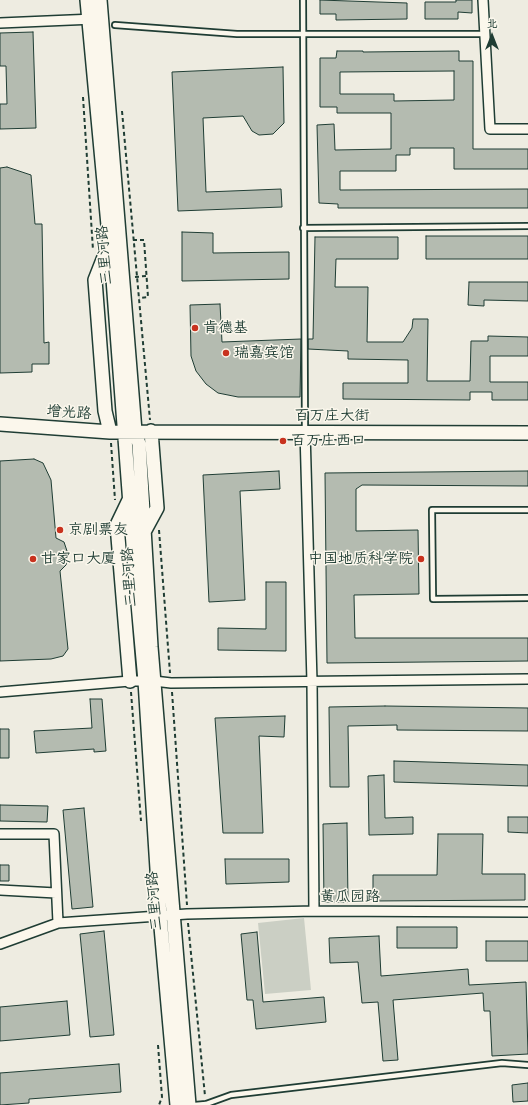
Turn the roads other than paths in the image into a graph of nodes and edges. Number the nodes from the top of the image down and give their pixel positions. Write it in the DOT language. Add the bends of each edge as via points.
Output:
graph roads {
  1 [pos="87,0"];
  2 [pos="100,0"];
  3 [pos="303,0"];
  4 [pos="483,0"];
  5 [pos="89,19"];
  6 [pos="0,23"];
  7 [pos="115,25"];
  8 [pos="303,34"];
  9 [pos="485,34"];
  10 [pos="528,129"];
  11 [pos="528,226"];
  12 [pos="303,228"];
  13 [pos="110,244"];
  14 [pos="0,424"];
  15 [pos="129,431"];
  16 [pos="151,431"];
  17 [pos="305,431"];
  18 [pos="110,432"];
  19 [pos="528,432"];
  20 [pos="129,500"];
  21 [pos="528,510"];
  22 [pos="144,532"];
  23 [pos="528,598"];
  24 [pos="528,679"];
  25 [pos="130,681"];
  26 [pos="149,681"];
  27 [pos="312,682"];
  28 [pos="0,692"];
  29 [pos="0,834"];
  30 [pos="0,890"];
  31 [pos="56,893"];
  32 [pos="314,911"];
  33 [pos="528,912"];
  34 [pos="167,916"];
  35 [pos="58,923"];
  36 [pos="0,944"];
  37 [pos="528,1065"];
  38 [pos="174,1101"];
  39 [pos="189,1105"];
  40 [pos="196,1105"];
  1 -- 5 [label="main road, 三里河路"];
  2 -- 5 [label="main road, 三里河路"];
  3 -- 8 [label="lane"];
  4 -- 9 [label="street"];
  5 -- 6 [label="street"];
  5 -- 13 [label="main road, 三里河路"];
  5 -- 15 [label="main road, 三里河路"];
  7 -- 8 [label="lane" via="237,34"];
  8 -- 9 [label="lane"];
  8 -- 12 [label="lane"];
  9 -- 10 [label="street" via="490,129"];
  11 -- 12 [label="lane"];
  12 -- 17 [label="lane"];
  13 -- 15 [label="main road, 三里河路"];
  13 -- 18 [label="main road, 三里河路" via="95,280 105,411"];
  14 -- 18 [label="main road, 增光路"];
  15 -- 16 [label="main road, 百万庄大街"];
  15 -- 18 [label="main road, 增光路"];
  15 -- 20 [label="main road, 三里河路"];
  15 -- 22 [label="main road, 三里河路" via="138,444"];
  16 -- 17 [label="main road, 百万庄大街"];
  16 -- 22 [label="main road" via="157,508"];
  17 -- 19 [label="main road, 百万庄大街"];
  17 -- 27 [label="street"];
  20 -- 25 [label="main road, 三里河路" via="117,525"];
  20 -- 26 [label="main road, 三里河路"];
  21 -- 23 [label="lane" via="432,510 433,599"];
  22 -- 26 [label="main road, 三里河路"];
  24 -- 27 [label="street"];
  25 -- 26 [label="street"];
  25 -- 28 [label="street"];
  26 -- 27 [label="street"];
  26 -- 34 [label="main road, 三里河路"];
  27 -- 32 [label="street"];
  29 -- 31 [label="street" via="54,834"];
  30 -- 31 [label="street"];
  31 -- 35 [label="street"];
  32 -- 33 [label="street, 黄瓜园路"];
  32 -- 34 [label="street, 黄瓜园路"];
  34 -- 35 [label="street, 黄瓜园路"];
  34 -- 38 [label="main road, 三里河路"];
  34 -- 39 [label="main road, 三里河路"];
  35 -- 36 [label="street, 黄瓜园路"];
  37 -- 40 [label="lane" via="502,1063 231,1095"];
}
